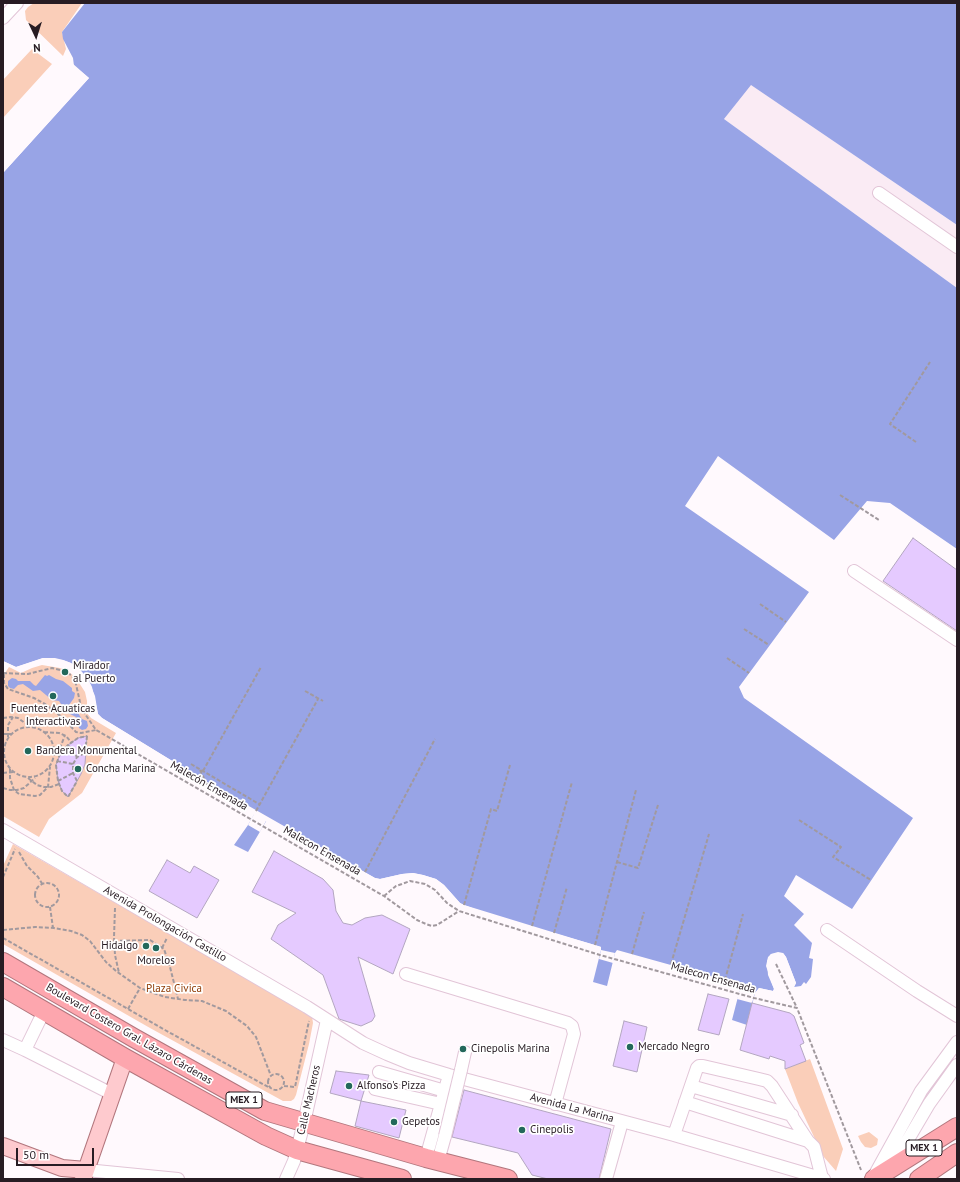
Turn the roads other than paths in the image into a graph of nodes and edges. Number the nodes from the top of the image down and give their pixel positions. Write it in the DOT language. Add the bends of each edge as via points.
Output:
graph roads {
  1 [pos="17,3"];
  2 [pos="3,18"];
  3 [pos="879,193"];
  4 [pos="957,247"];
  5 [pos="854,571"];
  6 [pos="957,640"];
  7 [pos="3,830"];
  8 [pos="827,930"];
  9 [pos="3,962"];
  10 [pos="406,974"];
  11 [pos="3,987"];
  12 [pos="44,1011"];
  13 [pos="957,1016"];
  14 [pos="327,1020"];
  15 [pos="3,1040"];
  16 [pos="957,1042"];
  17 [pos="25,1050"];
  18 [pos="465,1052"];
  19 [pos="125,1058"];
  20 [pos="957,1065"];
  21 [pos="379,1072"];
  22 [pos="449,1075"];
  23 [pos="691,1086"];
  24 [pos="375,1089"];
  25 [pos="445,1091"];
  26 [pos="112,1094"];
  27 [pos="685,1102"];
  28 [pos="441,1104"];
  29 [pos="555,1104"];
  30 [pos="792,1115"];
  31 [pos="622,1122"];
  32 [pos="304,1123"];
  33 [pos="957,1127"];
  34 [pos="674,1135"];
  35 [pos="808,1141"];
  36 [pos="3,1146"];
  37 [pos="297,1150"];
  38 [pos="957,1153"];
  39 [pos="432,1160"];
  40 [pos="888,1174"];
  41 [pos="84,1175"];
  42 [pos="869,1176"];
  43 [pos="823,1178"];
  44 [pos="178,1179"];
  45 [pos="286,1179"];
  46 [pos="402,1179"];
  47 [pos="508,1179"];
  48 [pos="606,1179"];
  49 [pos="919,1179"];
  1 -- 2 [label="street"];
  3 -- 4 [label="street"];
  5 -- 6 [label="street"];
  7 -- 14 [label="street, Avenida Prolongación Castillo"];
  8 -- 13 [label="street"];
  9 -- 32 [label="highway, Boulevard Costero Gral. Lázaro Cárdenas / MEX 1" via="265,1111"];
  10 -- 29 [label="street" via="572,1026 574,1034"];
  11 -- 12 [label="highway, Boulevard Costero Gral. Lázaro Cárdenas / MEX 1"];
  12 -- 17 [label="street"];
  12 -- 19 [label="highway, Boulevard Costero Gral. Lázaro Cárdenas / MEX 1"];
  14 -- 22 [label="street, Avenida La Marina" via="363,1043 387,1054"];
  14 -- 32 [label="street, Calle Macheros"];
  15 -- 17 [label="street"];
  16 -- 42 [label="street" via="921,1092"];
  17 -- 26 [label="street"];
  18 -- 39 [label="street, bridge" via="445,1136"];
  19 -- 26 [label="main road"];
  19 -- 37 [label="highway, Boulevard Costero Gral. Lázaro Cárdenas / MEX 1" via="266,1136"];
  20 -- 40 [label="street" via="929,1104"];
  21 -- 25 [label="street"];
  22 -- 25 [label="street"];
  22 -- 29 [label="street, Avenida La Marina"];
  23 -- 27 [label="street"];
  23 -- 30 [label="street"];
  23 -- 30 [label="street" via="700,1066 767,1081"];
  24 -- 28 [label="street"];
  25 -- 28 [label="street"];
  26 -- 41 [label="main road"];
  27 -- 34 [label="street"];
  27 -- 35 [label="street"];
  28 -- 39 [label="street"];
  29 -- 31 [label="street, Avenida La Marina"];
  30 -- 35 [label="street"];
  31 -- 34 [label="street, Avenida La Marina"];
  31 -- 48 [label="street"];
  32 -- 37 [label="street, Calle Macheros"];
  32 -- 39 [label="highway, Boulevard Costero Gral. Lázaro Cárdenas / MEX 1"];
  33 -- 40 [label="highway, MEX 1"];
  34 -- 43 [label="street, Avenida La Marina"];
  35 -- 43 [label="street" via="814,1148"];
  36 -- 41 [label="main road"];
  37 -- 45 [label="street, Calle Macheros"];
  37 -- 46 [label="highway, Boulevard Costero Gral. Lázaro Cárdenas / MEX 1"];
  38 -- 49 [label="highway, MEX 1"];
  39 -- 47 [label="highway, Boulevard Costero Gral. Lázaro Cárdenas / MEX 1"];
  40 -- 42 [label="highway, MEX 1"];
  41 -- 44 [label="street"];
}
